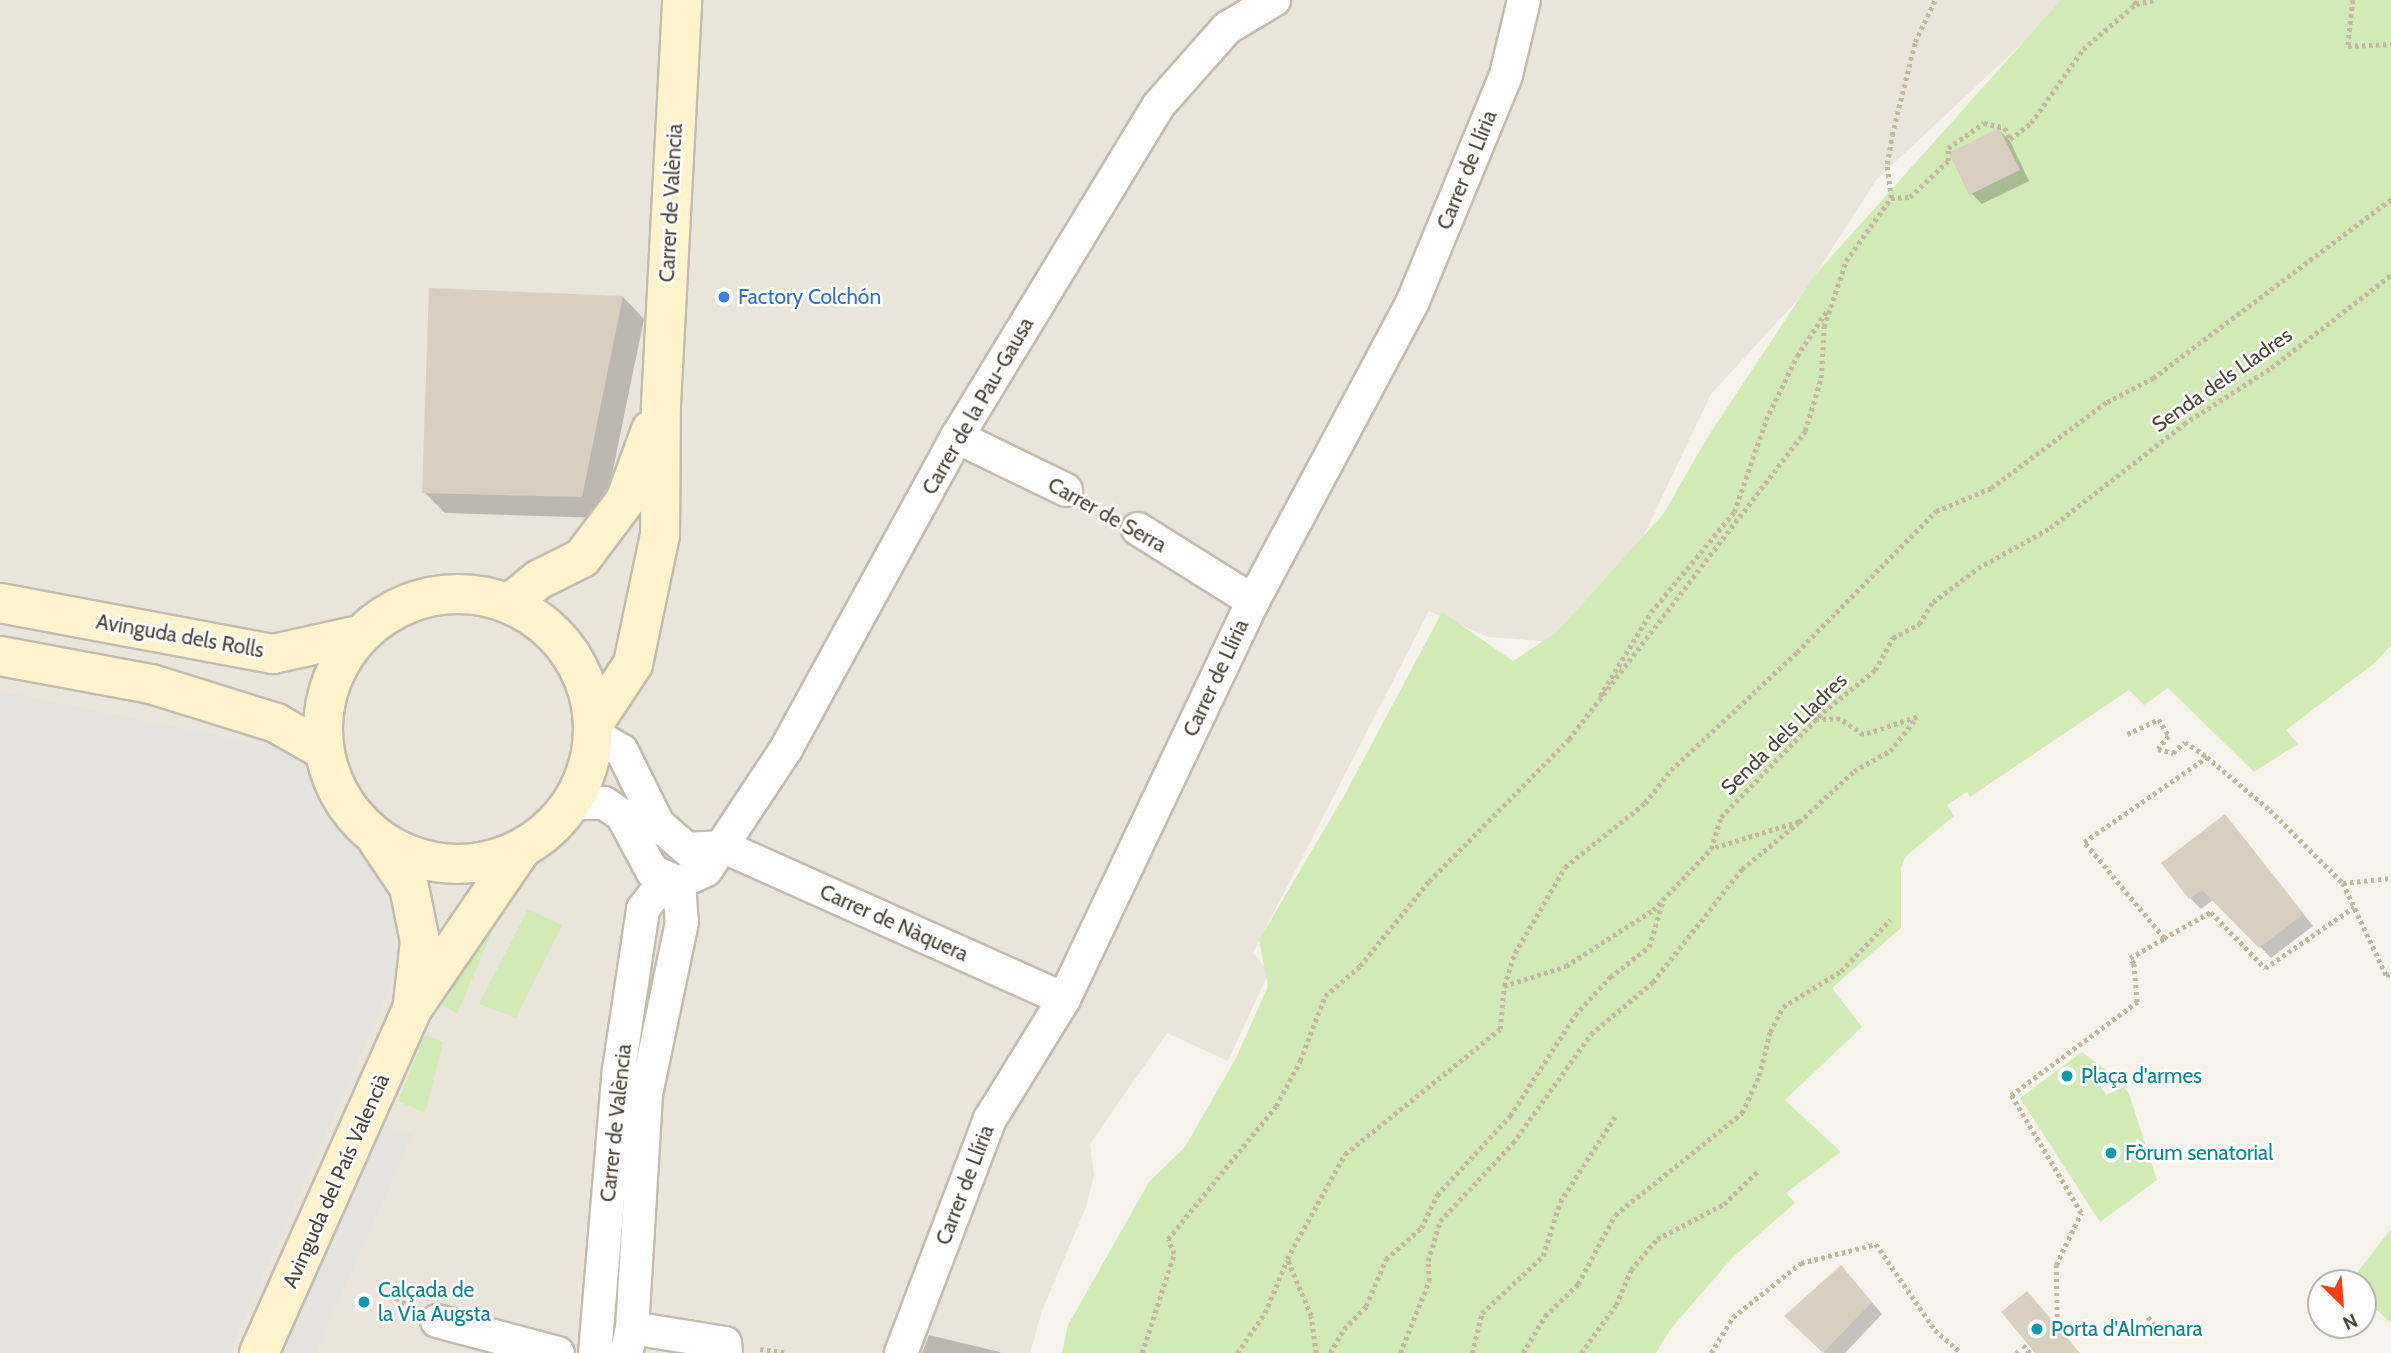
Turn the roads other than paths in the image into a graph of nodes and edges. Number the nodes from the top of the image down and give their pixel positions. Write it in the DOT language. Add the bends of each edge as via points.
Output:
graph roads {
  1 [pos="682,0"];
  2 [pos="1274,0"];
  3 [pos="1524,0"];
  4 [pos="660,405"];
  5 [pos="957,437"];
  6 [pos="1066,490"];
  7 [pos="1138,529"];
  8 [pos="1253,601"];
  9 [pos="0,603"];
  10 [pos="510,603"];
  11 [pos="359,635"];
  12 [pos="0,656"];
  13 [pos="596,729"];
  14 [pos="322,748"];
  15 [pos="573,803"];
  16 [pos="378,841"];
  17 [pos="724,847"];
  18 [pos="521,850"];
  19 [pos="670,894"];
  20 [pos="1064,999"];
  21 [pos="412,1009"];
  22 [pos="438,1321"];
  23 [pos="629,1340"];
  24 [pos="725,1348"];
  25 [pos="259,1353"];
  26 [pos="558,1353"];
  27 [pos="595,1353"];
  28 [pos="901,1353"];
  1 -- 4 [label="main road, Carrer de València"];
  2 -- 5 [label="street, Carrer de la Pau-Gausa" via="1227,28 1158,106"];
  3 -- 8 [label="street, Carrer de Llíria" via="1506,75 1413,301"];
  4 -- 10 [label="main road, Carrer de València" via="625,501 582,558 540,579"];
  4 -- 13 [label="main road, Carrer de València" via="660,535 633,664"];
  5 -- 6 [label="street, Carrer de Serra"];
  5 -- 17 [label="street, Carrer de la Pau-Gausa" via="786,749"];
  7 -- 8 [label="street, Carrer de Serra"];
  8 -- 20 [label="street, Carrer de Llíria"];
  9 -- 11 [label="main road, Avinguda dels Rolls" via="273,654"];
  10 -- 11 [label="main road" via="457,593 403,604"];
  10 -- 13 [label="main road" via="553,631 582,673"];
  11 -- 14 [label="main road" via="335,668 323,707"];
  12 -- 14 [label="main road" via="151,684 276,723"];
  13 -- 15 [label="main road, Carrer de València"];
  13 -- 17 [label="street" via="622,751 658,824 687,849"];
  14 -- 16 [label="main road" via="340,800"];
  15 -- 18 [label="main road" via="550,830"];
  15 -- 19 [label="street" via="604,803 622,815"];
  16 -- 18 [label="main road" via="423,862 474,865"];
  16 -- 21 [label="main road, Avinguda del País Valencià" via="410,887 420,942"];
  17 -- 19 [label="street" via="706,870"];
  17 -- 20 [label="street, Carrer de Nàquera"];
  18 -- 21 [label="main road, Avinguda del País Valencià"];
  19 -- 23 [label="street, Carrer de València" via="682,922 646,1094"];
  19 -- 27 [label="street, Carrer de València" via="643,909 619,1070"];
  20 -- 28 [label="street, Carrer de Llíria" via="990,1119"];
  21 -- 25 [label="main road, Avinguda del País Valencià"];
  22 -- 26 [label="street"];
  23 -- 24 [label="street"];
}
